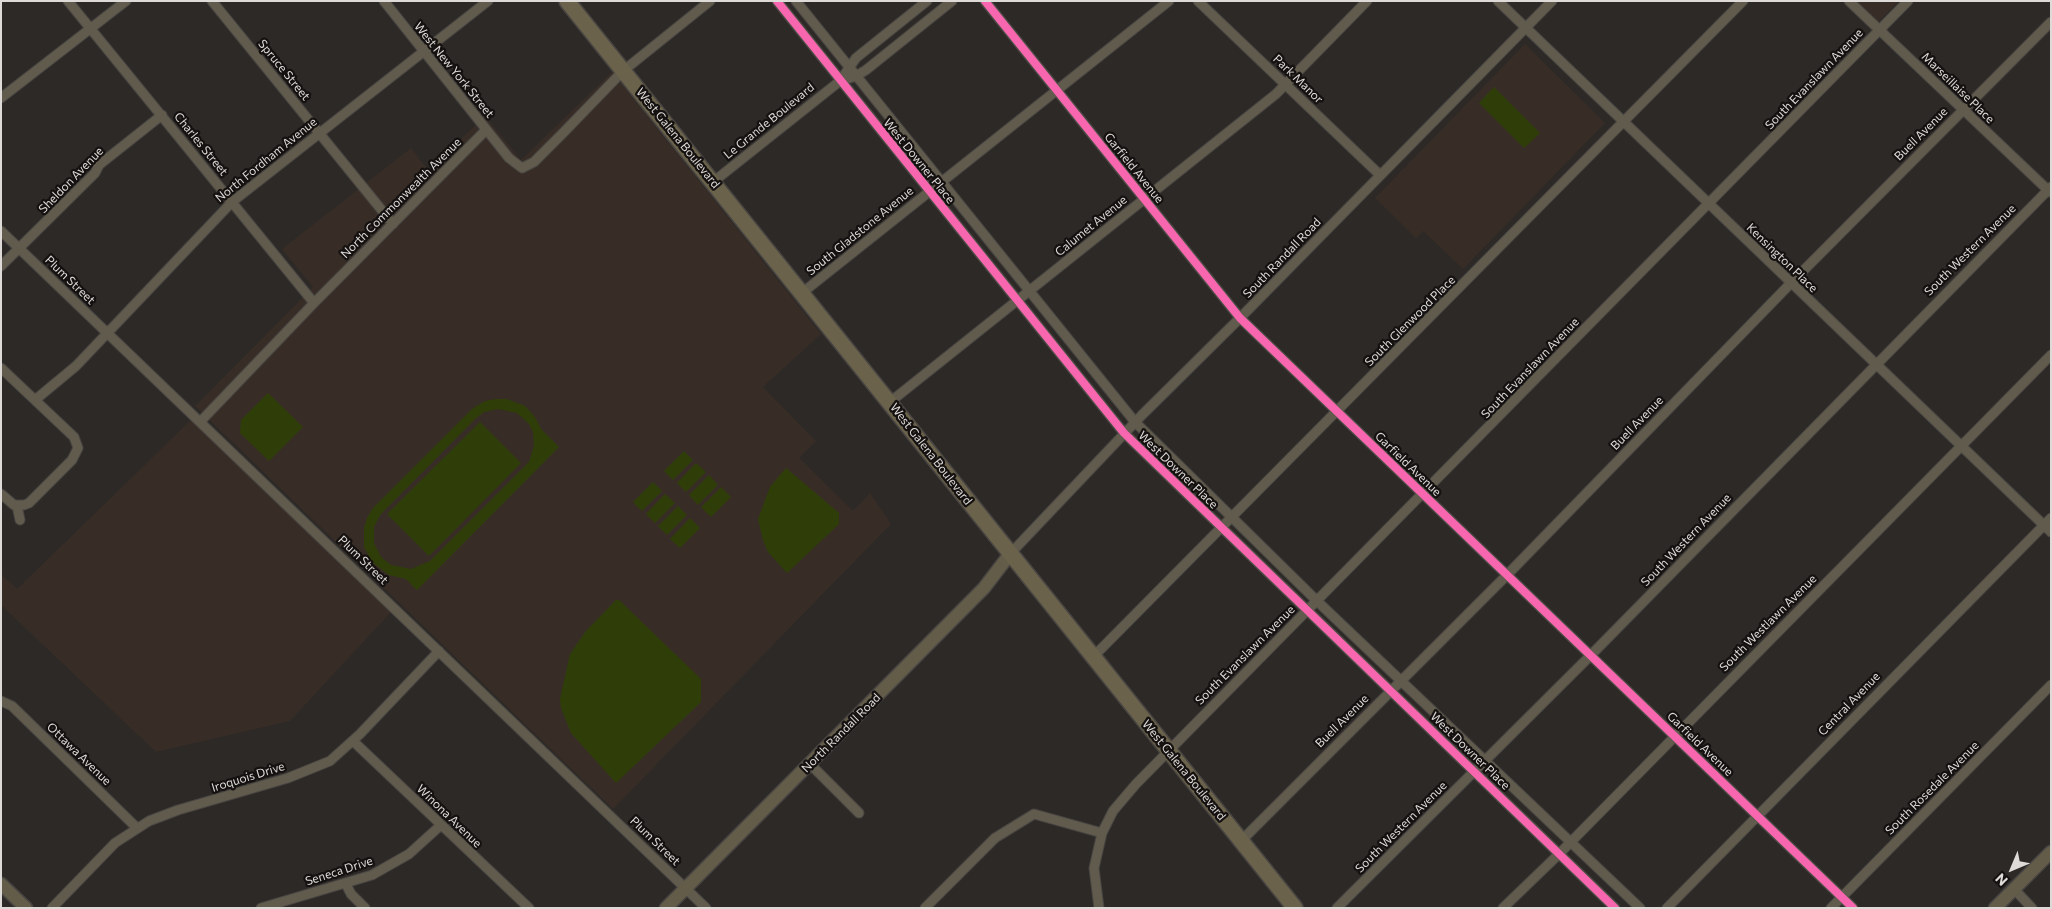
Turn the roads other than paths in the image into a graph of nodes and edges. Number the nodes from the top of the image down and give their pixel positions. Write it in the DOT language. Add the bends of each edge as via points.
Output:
graph roads {
  1 [pos="68,1"];
  2 [pos="126,1"];
  3 [pos="212,1"];
  4 [pos="384,1"];
  5 [pos="488,1"];
  6 [pos="567,1"];
  7 [pos="710,1"];
  8 [pos="777,1"];
  9 [pos="796,1"];
  10 [pos="926,1"];
  11 [pos="952,1"];
  12 [pos="985,1"];
  13 [pos="1169,1"];
  14 [pos="1198,1"];
  15 [pos="1367,1"];
  16 [pos="1498,1"];
  17 [pos="1552,1"];
  18 [pos="1743,1"];
  19 [pos="1849,1"];
  20 [pos="1908,1"];
  21 [pos="2051,22"];
  22 [pos="1526,28"];
  23 [pos="91,29"];
  24 [pos="1879,30"];
  25 [pos="424,52"];
  26 [pos="849,68"];
  27 [pos="623,70"];
  28 [pos="856,76"];
  29 [pos="840,81"];
  30 [pos="1286,85"];
  31 [pos="1057,90"];
  32 [pos="1,98"];
  33 [pos="1963,110"];
  34 [pos="162,115"];
  35 [pos="1623,122"];
  36 [pos="486,130"];
  37 [pos="319,132"];
  38 [pos="1380,174"];
  39 [pos="943,181"];
  40 [pos="713,182"];
  41 [pos="2050,190"];
  42 [pos="929,192"];
  43 [pos="1144,198"];
  44 [pos="232,202"];
  45 [pos="1708,205"];
  46 [pos="393,224"];
  47 [pos="1,231"];
  48 [pos="20,250"];
  49 [pos="1,266"];
  50 [pos="1791,283"];
  51 [pos="1029,292"];
  52 [pos="802,294"];
  53 [pos="1018,301"];
  54 [pos="314,304"];
  55 [pos="1240,318"];
  56 [pos="108,333"];
  57 [pos="2051,355"];
  58 [pos="1875,364"];
  59 [pos="1,368"];
  60 [pos="35,400"];
  61 [pos="890,402"];
  62 [pos="1338,411"];
  63 [pos="200,422"];
  64 [pos="1135,422"];
  65 [pos="1124,433"];
  66 [pos="1961,446"];
  67 [pos="1,494"];
  68 [pos="1424,494"];
  69 [pos="17,506"];
  70 [pos="1232,517"];
  71 [pos="2051,518"];
  72 [pos="20,520"];
  73 [pos="1221,529"];
  74 [pos="2047,529"];
  75 [pos="1010,554"];
  76 [pos="1507,574"];
  77 [pos="1317,600"];
  78 [pos="1306,611"];
  79 [pos="439,650"];
  80 [pos="1590,655"];
  81 [pos="1094,657"];
  82 [pos="1402,679"];
  83 [pos="2051,685"];
  84 [pos="1390,691"];
  85 [pos="1,701"];
  86 [pos="1675,735"];
  87 [pos="352,741"];
  88 [pos="1169,751"];
  89 [pos="1486,760"];
  90 [pos="810,764"];
  91 [pos="1475,772"];
  92 [pos="859,813"];
  93 [pos="1758,817"];
  94 [pos="441,825"];
  95 [pos="137,828"];
  96 [pos="1102,833"];
  97 [pos="1241,841"];
  98 [pos="1571,842"];
  99 [pos="2051,852"];
  100 [pos="1559,854"];
  101 [pos="1,884"];
  102 [pos="346,884"];
  103 [pos="686,888"];
  104 [pos="2014,889"];
  105 [pos="1842,897"];
  106 [pos="1999,907"];
  107 [pos="26,908"];
  108 [pos="52,908"];
  109 [pos="261,908"];
  110 [pos="365,908"];
  111 [pos="529,908"];
  112 [pos="666,908"];
  113 [pos="706,908"];
  114 [pos="925,908"];
  115 [pos="1099,908"];
  116 [pos="1295,908"];
  117 [pos="1337,908"];
  118 [pos="1503,908"];
  119 [pos="1615,908"];
  120 [pos="1640,908"];
  121 [pos="1667,908"];
  122 [pos="1831,908"];
  123 [pos="1853,908"];
  124 [pos="2032,908"];
  1 -- 23 [label="street, Charles Street"];
  2 -- 23 [label="street"];
  3 -- 37 [label="street, Spruce Street"];
  4 -- 25 [label="street, West New York Street"];
  5 -- 25 [label="street, North Fordham Avenue"];
  6 -- 27 [label="main road, West Galena Boulevard"];
  7 -- 27 [label="street"];
  8 -- 29 [label="street, West Downer Place"];
  9 -- 26 [label="street, West Downer Place"];
  10 -- 26 [label="street, Le Grande Boulevard" via="856,58"];
  11 -- 28 [label="street, Le Grande Boulevard"];
  12 -- 31 [label="street, Garfield Avenue"];
  13 -- 31 [label="street, South Gladstone Avenue"];
  14 -- 30 [label="street, Park Manor"];
  15 -- 30 [label="street, Calumet Avenue"];
  16 -- 22 [label="street, Kensington Place"];
  17 -- 22 [label="street, South Randall Road"];
  18 -- 35 [label="street, South Glenwood Place"];
  19 -- 24 [label="street, Marseillaise Place"];
  20 -- 24 [label="street, South Evanslawn Avenue"];
  21 -- 33 [label="street, Buell Avenue"];
  22 -- 35 [label="street, Kensington Place"];
  22 -- 38 [label="street, South Randall Road"];
  23 -- 32 [label="street"];
  23 -- 34 [label="street, Charles Street"];
  24 -- 33 [label="street, Marseillaise Place"];
  24 -- 45 [label="street, South Evanslawn Avenue"];
  25 -- 36 [label="street, West New York Street"];
  25 -- 37 [label="street, North Fordham Avenue"];
  26 -- 28 [label="street, West Downer Place"];
  26 -- 29 [label="street, Le Grande Boulevard"];
  27 -- 36 [label="street" via="528,166 522,168 516,164"];
  27 -- 40 [label="main road, West Galena Boulevard"];
  28 -- 29 [label="street, Le Grande Boulevard"];
  28 -- 39 [label="street, West Downer Place"];
  29 -- 40 [label="street, Le Grande Boulevard"];
  29 -- 42 [label="street, West Downer Place"];
  30 -- 38 [label="street, Park Manor"];
  30 -- 43 [label="street, Calumet Avenue"];
  31 -- 39 [label="street, South Gladstone Avenue"];
  31 -- 43 [label="street, Garfield Avenue"];
  33 -- 41 [label="street, Marseillaise Place"];
  33 -- 50 [label="street, Buell Avenue"];
  34 -- 44 [label="street, Charles Street"];
  34 -- 48 [label="street, Sheldon Avenue" via="99,165 95,174"];
  35 -- 45 [label="street, Kensington Place"];
  35 -- 62 [label="street, South Glenwood Place"];
  36 -- 46 [label="street, North Commonwealth Avenue"];
  37 -- 44 [label="street, North Fordham Avenue"];
  37 -- 46 [label="street, Spruce Street"];
  38 -- 55 [label="street, South Randall Road"];
  39 -- 42 [label="street, South Gladstone Avenue"];
  39 -- 51 [label="street, West Downer Place"];
  40 -- 52 [label="main road, West Galena Boulevard"];
  41 -- 58 [label="street, South Western Avenue"];
  42 -- 52 [label="street, South Gladstone Avenue"];
  42 -- 53 [label="street, West Downer Place"];
  43 -- 51 [label="street, Calumet Avenue"];
  43 -- 55 [label="street, Garfield Avenue"];
  44 -- 54 [label="street, Charles Street"];
  44 -- 56 [label="street, North Fordham Avenue"];
  45 -- 50 [label="street, Kensington Place"];
  45 -- 68 [label="street, South Evanslawn Avenue"];
  46 -- 54 [label="street, North Commonwealth Avenue"];
  47 -- 48 [label="street, Plum Street"];
  48 -- 49 [label="street, Sheldon Avenue"];
  48 -- 56 [label="street, Plum Street"];
  50 -- 58 [label="street, Kensington Place"];
  50 -- 76 [label="street, Buell Avenue"];
  51 -- 53 [label="street, Calumet Avenue"];
  51 -- 64 [label="street, West Downer Place"];
  52 -- 61 [label="main road, West Galena Boulevard"];
  53 -- 61 [label="street, Calumet Avenue"];
  53 -- 65 [label="street, West Downer Place"];
  54 -- 63 [label="street, North Commonwealth Avenue"];
  55 -- 62 [label="street, Garfield Avenue"];
  55 -- 64 [label="street, South Randall Road"];
  56 -- 60 [label="street, North Fordham Avenue" via="76,366"];
  56 -- 63 [label="street, Plum Street"];
  57 -- 66 [label="street, South Westlawn Avenue"];
  58 -- 66 [label="street, Kensington Place"];
  58 -- 80 [label="street, South Western Avenue"];
  59 -- 60 [label="street"];
  60 -- 69 [label="street" via="74,437 78,448 75,456 34,499"];
  61 -- 75 [label="main road, West Galena Boulevard"];
  62 -- 68 [label="street, Garfield Avenue"];
  62 -- 70 [label="street, South Glenwood Place"];
  63 -- 79 [label="street, Plum Street"];
  64 -- 65 [label="street, South Randall Road"];
  64 -- 70 [label="street, West Downer Place"];
  65 -- 73 [label="street, West Downer Place"];
  65 -- 75 [label="street, South Randall Road"];
  66 -- 74 [label="street, Kensington Place"];
  66 -- 86 [label="street, South Westlawn Avenue"];
  67 -- 69 [label="street"];
  68 -- 76 [label="street, Garfield Avenue"];
  68 -- 77 [label="street, South Evanslawn Avenue"];
  69 -- 72 [label="street"];
  70 -- 73 [label="street, South Glenwood Place"];
  70 -- 77 [label="street, West Downer Place"];
  71 -- 74 [label="street, Central Avenue"];
  73 -- 78 [label="street, West Downer Place"];
  73 -- 81 [label="street, South Glenwood Place"];
  74 -- 93 [label="street, Central Avenue" via="1894,675"];
  75 -- 81 [label="main road, West Galena Boulevard"];
  75 -- 90 [label="main road, North Randall Road" via="984,588"];
  76 -- 80 [label="street, Garfield Avenue"];
  76 -- 82 [label="street, Buell Avenue"];
  77 -- 78 [label="street, South Evanslawn Avenue"];
  77 -- 82 [label="street, West Downer Place"];
  78 -- 84 [label="street, West Downer Place"];
  78 -- 88 [label="street, South Evanslawn Avenue"];
  79 -- 87 [label="street, Iroquois Drive"];
  79 -- 103 [label="street, Plum Street"];
  80 -- 86 [label="street, Garfield Avenue"];
  80 -- 89 [label="street, South Western Avenue"];
  81 -- 88 [label="main road, West Galena Boulevard"];
  82 -- 84 [label="street, Buell Avenue"];
  82 -- 89 [label="street, West Downer Place"];
  83 -- 105 [label="street, South Rosedale Avenue"];
  84 -- 91 [label="street, West Downer Place"];
  84 -- 97 [label="street, Buell Avenue"];
  85 -- 95 [label="street, Ottawa Avenue" via="12,706"];
  86 -- 93 [label="street, Garfield Avenue"];
  86 -- 98 [label="street, South Westlawn Avenue"];
  87 -- 94 [label="street, Winona Avenue"];
  87 -- 95 [label="street, Iroquois Drive" via="330,761 304,773 178,810"];
  88 -- 96 [label="street, South Evanslawn Avenue" via="1113,811"];
  88 -- 97 [label="main road, West Galena Boulevard"];
  89 -- 91 [label="street, South Western Avenue"];
  89 -- 98 [label="street, West Downer Place"];
  90 -- 92 [label="street"];
  90 -- 103 [label="main road, North Randall Road"];
  91 -- 100 [label="street, West Downer Place"];
  91 -- 117 [label="street, South Western Avenue"];
  93 -- 105 [label="street, Garfield Avenue"];
  93 -- 121 [label="street, Central Avenue"];
  94 -- 102 [label="street, Seneca Drive" via="399,861"];
  94 -- 111 [label="street, Winona Avenue"];
  95 -- 108 [label="street, Iroquois Drive" via="102,856"];
  96 -- 114 [label="street" via="1034,814 995,838"];
  96 -- 115 [label="street, South Evanslawn Avenue" via="1094,868"];
  97 -- 116 [label="main road, West Galena Boulevard"];
  98 -- 100 [label="street, South Westlawn Avenue"];
  98 -- 120 [label="street, West Downer Place"];
  99 -- 104 [label="main road"];
  100 -- 118 [label="street, South Westlawn Avenue"];
  100 -- 119 [label="street, West Downer Place"];
  101 -- 107 [label="main road"];
  102 -- 109 [label="street, Seneca Drive"];
  102 -- 110 [label="street"];
  103 -- 112 [label="main road, North Randall Road"];
  103 -- 113 [label="street, Plum Street"];
  104 -- 106 [label="main road"];
  104 -- 124 [label="street"];
  105 -- 122 [label="street, South Rosedale Avenue"];
  105 -- 123 [label="street, Garfield Avenue"];
}
